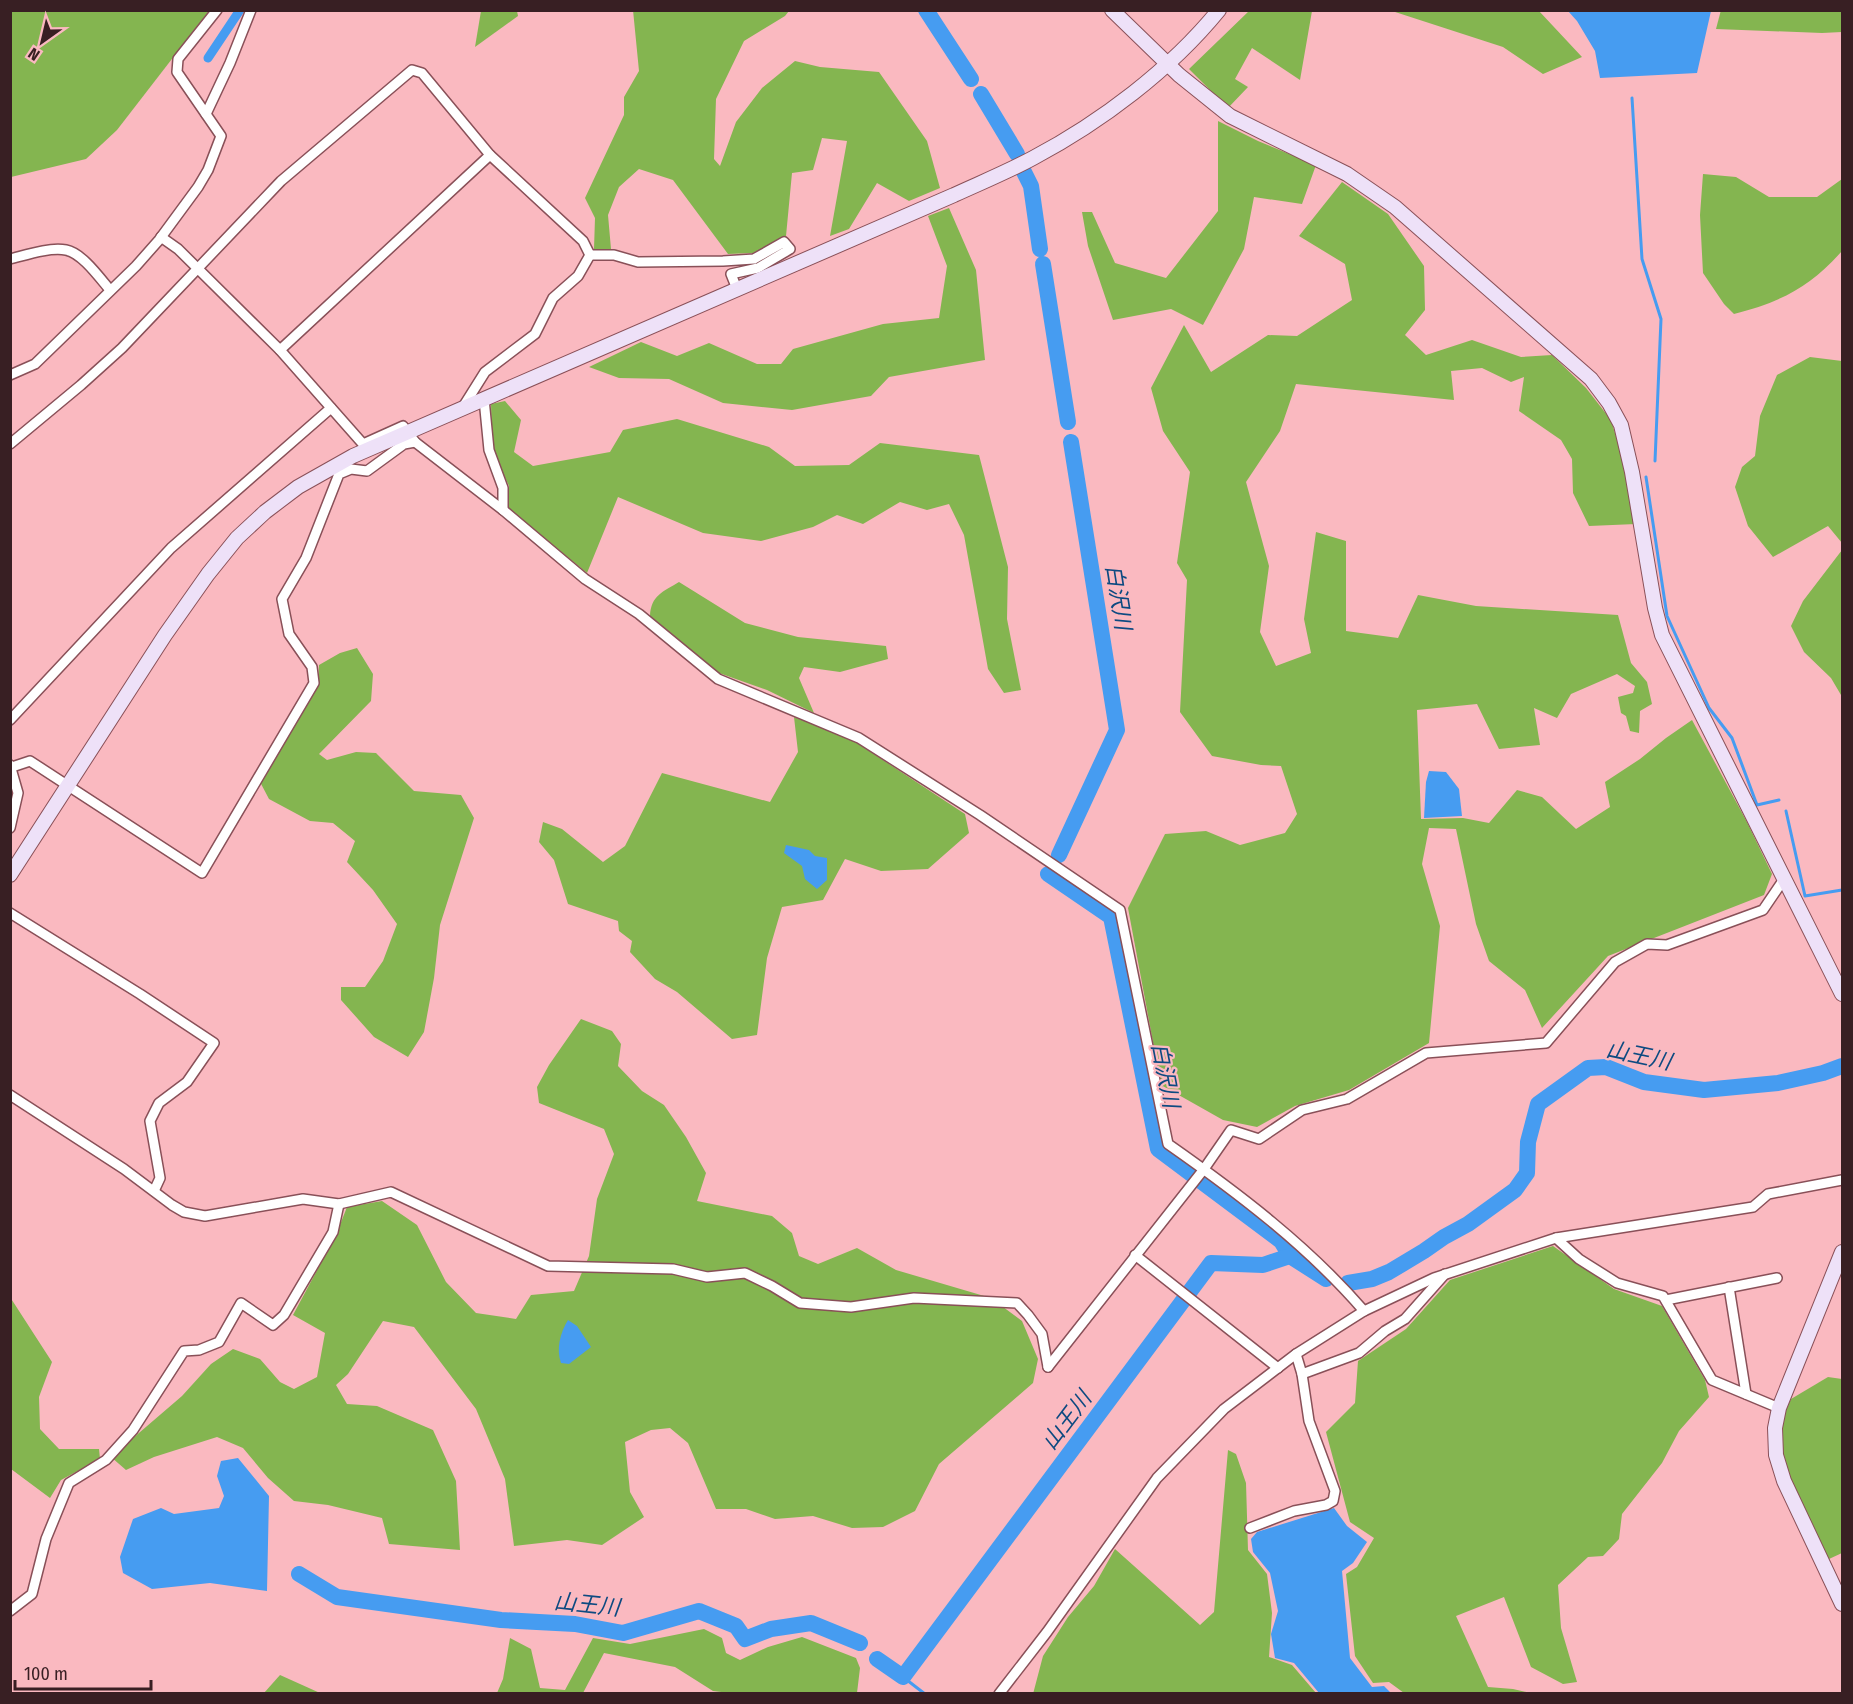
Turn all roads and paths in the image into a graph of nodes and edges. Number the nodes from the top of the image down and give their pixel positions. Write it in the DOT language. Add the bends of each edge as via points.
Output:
graph roads {
  1 [pos="218,10"];
  2 [pos="251,10"];
  3 [pos="1112,10"];
  4 [pos="1219,10"];
  5 [pos="1168,64"];
  6 [pos="206,114"];
  7 [pos="490,155"];
  8 [pos="162,237"];
  9 [pos="590,255"];
  10 [pos="10,260"];
  11 [pos="197,269"];
  12 [pos="737,289"];
  13 [pos="110,290"];
  14 [pos="280,350"];
  15 [pos="10,375"];
  16 [pos="484,399"];
  17 [pos="331,408"];
  18 [pos="461,409"];
  19 [pos="411,437"];
  20 [pos="10,444"];
  21 [pos="503,510"];
  22 [pos="10,720"];
  23 [pos="11,766"];
  24 [pos="13,782"];
  25 [pos="68,786"];
  26 [pos="10,828"];
  27 [pos="10,875"];
  28 [pos="1784,879"];
  29 [pos="10,913"];
  30 [pos="1842,994"];
  31 [pos="10,1095"];
  32 [pos="1204,1169"];
  33 [pos="1842,1180"];
  34 [pos="154,1191"];
  35 [pos="339,1203"];
  36 [pos="1556,1239"];
  37 [pos="1842,1252"];
  38 [pos="1135,1255"];
  39 [pos="1445,1274"];
  40 [pos="1777,1278"];
  41 [pos="1729,1287"];
  42 [pos="1665,1300"];
  43 [pos="1364,1311"];
  44 [pos="1296,1354"];
  45 [pos="1278,1368"];
  46 [pos="1302,1374"];
  47 [pos="1746,1394"];
  48 [pos="1779,1408"];
  49 [pos="1250,1528"];
  50 [pos="1842,1604"];
  51 [pos="10,1611"];
  52 [pos="999,1694"];
  1 -- 6 [label="street" via="178,59 177,72"];
  2 -- 6 [label="street"];
  3 -- 5 [label="street"];
  4 -- 5 [label="street"];
  5 -- 12 [label="street" via="1099,118 1034,158"];
  5 -- 28 [label="street" via="1230,116 1347,174 1395,207 1591,379 1621,426 1662,635"];
  6 -- 8 [label="street" via="221,136 208,170"];
  7 -- 9 [label="street" via="583,240"];
  7 -- 11 [label="street" via="422,73 412,70 281,181"];
  7 -- 14 [label="street"];
  8 -- 11 [label="street"];
  8 -- 13 [label="street"];
  9 -- 12 [label="street" via="614,255 638,262 754,259 784,242 790,249 758,268 731,274"];
  9 -- 18 [label="street" via="578,276 553,298 535,334 484,372"];
  10 -- 13 [label="street" via="40,251 66,249 83,259"];
  11 -- 14 [label="street"];
  11 -- 20 [label="street" via="122,348"];
  12 -- 16 [label="street"];
  13 -- 15 [label="street" via="35,364"];
  14 -- 17 [label="street"];
  16 -- 18 [label="street"];
  16 -- 21 [label="street" via="489,450 503,488"];
  17 -- 19 [label="street" via="363,444 403,426"];
  17 -- 22 [label="street" via="171,549"];
  18 -- 19 [label="street"];
  19 -- 21 [label="street"];
  19 -- 25 [label="street" via="353,456 298,487 237,538 171,626"];
  19 -- 25 [label="street" via="367,471 351,469 339,474 306,558 282,599 288,634 312,667 314,683 201,873"];
  21 -- 32 [label="street" via="585,579 639,614 718,679 859,738 1120,910 1168,1144"];
  23 -- 24 [label="street"];
  23 -- 25 [label="street" via="30,761"];
  24 -- 26 [label="street" via="18,793"];
  25 -- 27 [label="street"];
  28 -- 30 [label="street"];
  28 -- 32 [label="street" via="1763,910 1667,945 1647,944 1615,962 1546,1043 1426,1053 1347,1099 1302,1110 1259,1139 1231,1130"];
  29 -- 34 [label="street" via="213,1043 187,1082 159,1103 150,1121 160,1178"];
  31 -- 34 [label="street"];
  32 -- 38 [label="street"];
  32 -- 43 [label="street" via="1300,1246"];
  33 -- 36 [label="street" via="1768,1194 1754,1207"];
  34 -- 35 [label="street" via="184,1212 205,1216 303,1199"];
  35 -- 38 [label="street" via="391,1192 548,1266 673,1269 707,1277 745,1273 800,1303 851,1307 914,1298 1017,1303 1041,1334 1048,1367"];
  35 -- 51 [label="street" via="333,1232 284,1316 273,1325 241,1303 219,1342 184,1351 133,1430 106,1461 69,1483 46,1539 32,1594"];
  36 -- 39 [label="street"];
  36 -- 42 [label="street" via="1617,1283 1663,1296"];
  37 -- 48 [label="street"];
  38 -- 45 [label="street"];
  39 -- 43 [label="street"];
  39 -- 46 [label="street" via="1405,1319 1359,1353"];
  40 -- 41 [label="street"];
  41 -- 42 [label="street"];
  41 -- 47 [label="street"];
  42 -- 47 [label="street" via="1712,1380"];
  43 -- 44 [label="street"];
  44 -- 45 [label="street"];
  44 -- 46 [label="street"];
  45 -- 52 [label="street" via="1224,1409 1157,1478"];
  46 -- 49 [label="street" via="1309,1421 1335,1491 1333,1501"];
  47 -- 48 [label="street"];
  48 -- 50 [label="street" via="1776,1455 1784,1481"];
}
